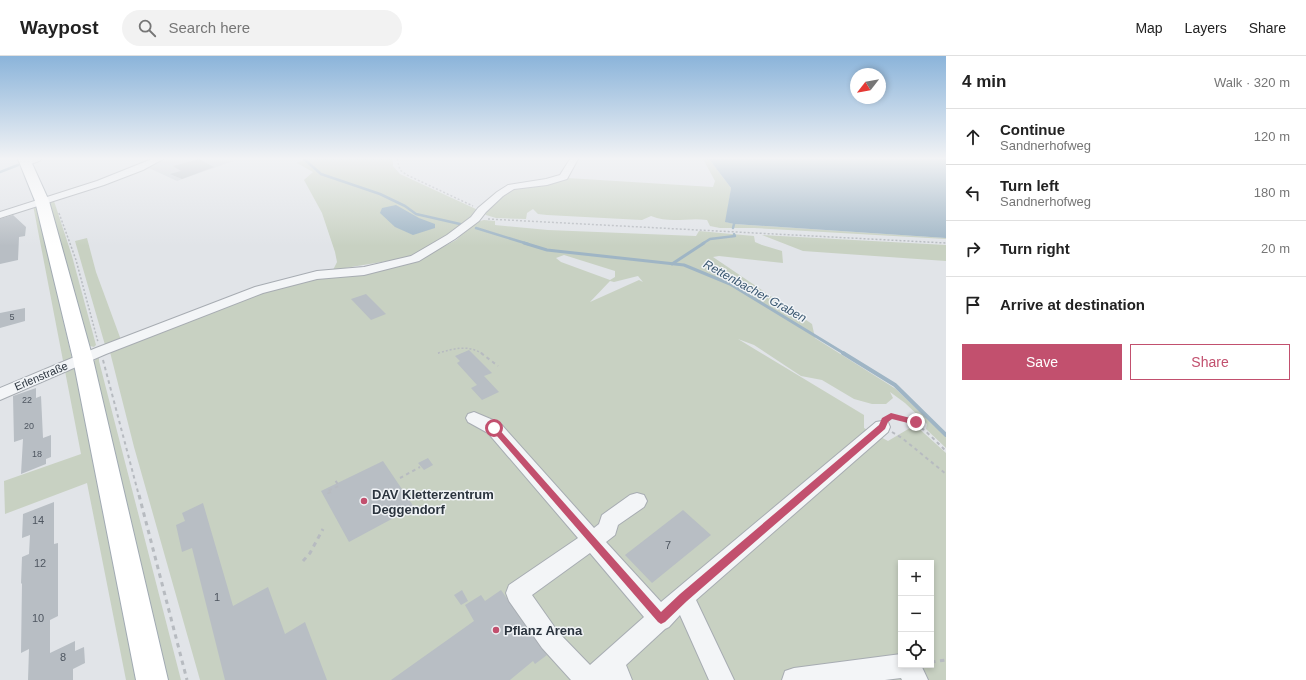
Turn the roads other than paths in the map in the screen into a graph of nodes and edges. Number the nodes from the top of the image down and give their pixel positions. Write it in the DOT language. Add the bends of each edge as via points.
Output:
graph roads {
  1 [pos="42,188"];
  2 [pos="88,188"];
  3 [pos="509,188"];
  4 [pos="49,204"];
  5 [pos="0,215"];
  6 [pos="94,354"];
  7 [pos="0,394"];
  8 [pos="474,418"];
  9 [pos="882,427"];
  10 [pos="637,501"];
  11 [pos="592,540"];
  12 [pos="683,597"];
  13 [pos="661,619"];
  14 [pos="617,670"];
  15 [pos="152,680"];
  16 [pos="589,680"];
  17 [pos="722,680"];
  18 [pos="794,680"];
  19 [pos="916,680"];
  1 -- 4 [label="main road"];
  2 -- 4 [label="street"];
  3 -- 6 [label="street, Erlenstraße" via="451,238 415,259 364,271 317,275 259,290"];
  4 -- 5 [label="street"];
  4 -- 6 [label="main road"];
  6 -- 7 [label="street, Erlenstraße"];
  6 -- 15 [label="main road"];
  8 -- 11 [label="street" via="494,428"];
  9 -- 12 [label="street"];
  10 -- 11 [label="street" via="609,521 608,529"];
  11 -- 13 [label="street"];
  11 -- 16 [label="street" via="517,593 550,640"];
  12 -- 13 [label="street"];
  12 -- 17 [label="street"];
  13 -- 14 [label="street"];
  14 -- 16 [label="street"];
  18 -- 19 [label="street" via="907,665"];
}
